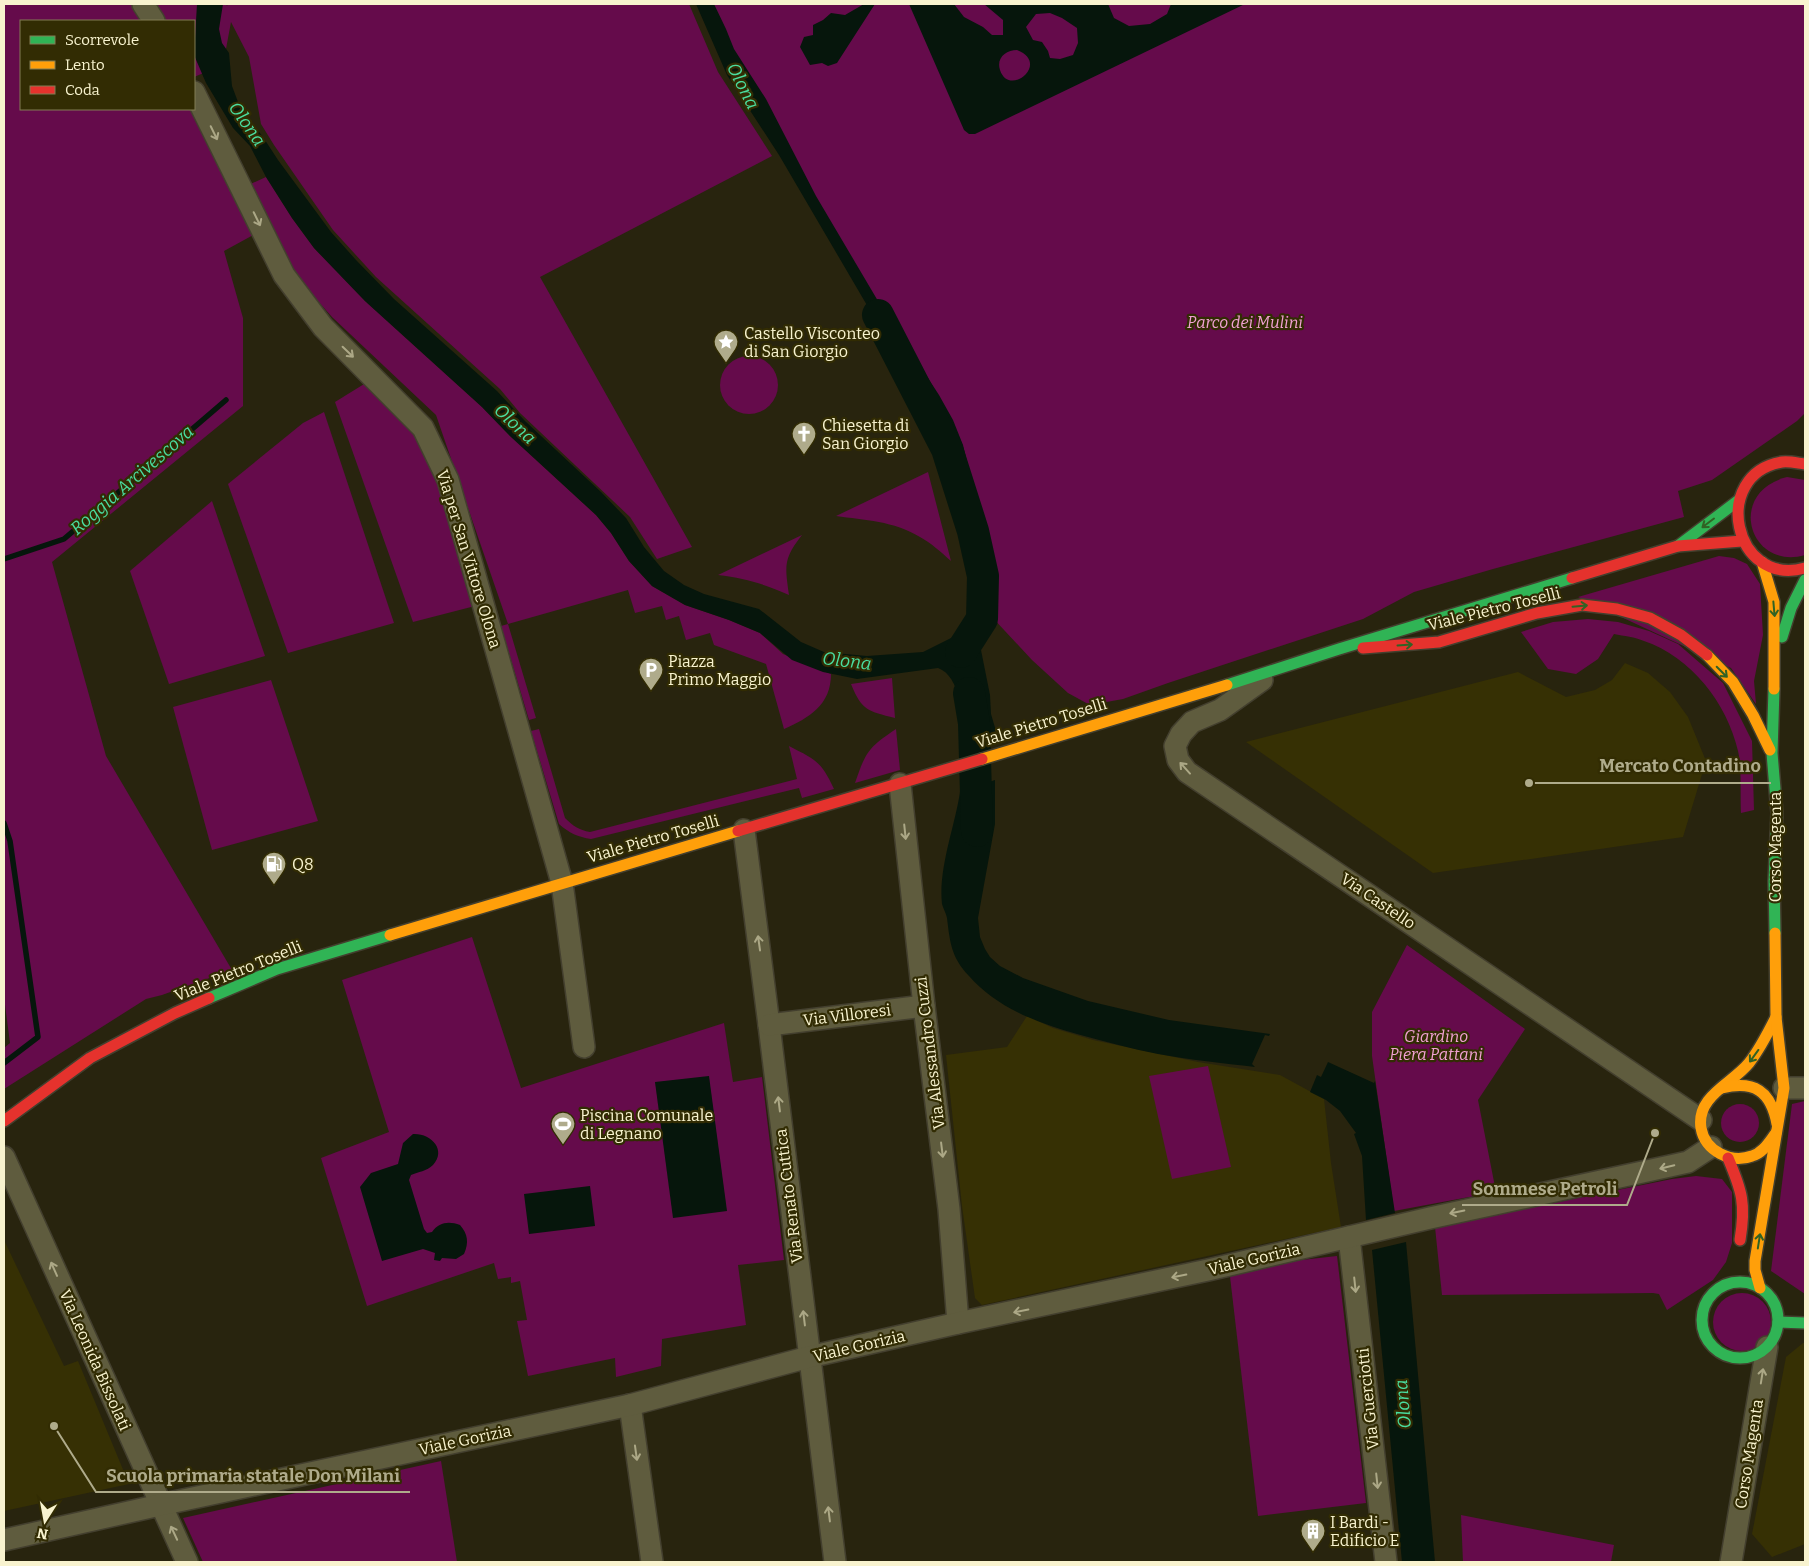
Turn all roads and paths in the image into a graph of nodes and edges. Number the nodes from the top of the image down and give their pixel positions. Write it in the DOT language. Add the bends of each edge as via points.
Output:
graph roads {
  1 [pos="143,4"];
  2 [pos="153,20"];
  3 [pos="195,94"];
  4 [pos="1800,460"];
  5 [pos="1739,500"];
  6 [pos="1742,541"];
  7 [pos="1678,546"];
  8 [pos="1762,562"];
  9 [pos="1805,568"];
  10 [pos="1805,580"];
  11 [pos="1339,649"];
  12 [pos="1278,670"];
  13 [pos="1774,678"];
  14 [pos="1772,752"];
  15 [pos="900,784"];
  16 [pos="744,830"];
  17 [pos="562,883"];
  18 [pos="924,1006"];
  19 [pos="1776,1017"];
  20 [pos="769,1024"];
  21 [pos="584,1047"];
  22 [pos="1722,1088"];
  23 [pos="1784,1088"];
  24 [pos="1805,1088"];
  25 [pos="1701,1120"];
  26 [pos="4,1121"];
  27 [pos="1776,1129"];
  28 [pos="1720,1153"];
  29 [pos="4,1157"];
  30 [pos="1349,1236"];
  31 [pos="1739,1251"];
  32 [pos="1733,1270"];
  33 [pos="1723,1286"];
  34 [pos="1760,1288"];
  35 [pos="1778,1322"];
  36 [pos="958,1323"];
  37 [pos="1805,1323"];
  38 [pos="1767,1347"];
  39 [pos="809,1357"];
  40 [pos="630,1405"];
  41 [pos="160,1505"];
  42 [pos="4,1540"];
  43 [pos="187,1562"];
  44 [pos="652,1562"];
  45 [pos="835,1562"];
  46 [pos="1386,1562"];
  47 [pos="1731,1562"];
  1 -- 2 [label="street"];
  3 -- 17 [label="street, Via per San Vittore Olona, one-way" via="284,275 323,327 423,428 448,480"];
  4 -- 5 [label="main road" via="1766,468 1754,476"];
  5 -- 6 [label="main road" via="1736,514"];
  5 -- 7 [label="main road, Viale Pietro Toselli, one-way"];
  6 -- 7 [label="main road, Viale Pietro Toselli"];
  6 -- 8 [label="main road"];
  7 -- 11 [label="main road, Viale Pietro Toselli"];
  8 -- 9 [label="main road" via="1788,570"];
  8 -- 13 [label="main road, Corso Magenta, one-way" via="1774,602"];
  10 -- 13 [label="main road, Corso Magenta" via="1791,608"];
  11 -- 12 [label="main road, Viale Pietro Toselli"];
  11 -- 14 [label="main road, Viale Pietro Toselli, one-way" via="1440,642 1537,613 1582,605 1634,613 1666,626 1708,656 1733,682"];
  12 -- 15 [label="main road, Viale Pietro Toselli"];
  25 -- 12 [label="street, Via Castello, one-way" via="1187,772 1178,760 1175,746 1181,734 1192,722 1220,710"];
  13 -- 14 [label="main road, Corso Magenta"];
  14 -- 19 [label="main road, Corso Magenta" via="1777,812 1774,882"];
  15 -- 16 [label="main road, Viale Pietro Toselli"];
  15 -- 18 [label="street, Via Alessandro Cuzzi, one-way"];
  16 -- 17 [label="main road, Viale Pietro Toselli"];
  20 -- 16 [label="street, Via Renato Cuttica, one-way"];
  17 -- 21 [label="street, Via per San Vittore Olona"];
  17 -- 26 [label="main road, Viale Pietro Toselli" via="277,970 175,1013 90,1058"];
  18 -- 20 [label="street, Via Villoresi"];
  18 -- 36 [label="street, Via Alessandro Cuzzi, one-way" via="949,1209"];
  19 -- 22 [label="main road, Corso Magenta, one-way" via="1757,1054"];
  19 -- 23 [label="main road, Corso Magenta"];
  39 -- 20 [label="street, Via Renato Cuttica, one-way"];
  22 -- 25 [label="main road, Corso Magenta" via="1707,1102"];
  22 -- 27 [label="main road, Corso Magenta" via="1741,1084 1760,1090 1773,1104"];
  23 -- 24 [label="street"];
  23 -- 27 [label="main road, Corso Magenta"];
  25 -- 28 [label="main road" via="1706,1139"];
  27 -- 28 [label="main road, Corso Magenta" via="1765,1150 1757,1156 1748,1159"];
  34 -- 27 [label="main road, Corso Magenta, one-way" via="1755,1261"];
  28 -- 30 [label="street, Viale Gorizia, one-way"];
  28 -- 31 [label="main road" via="1742,1191 1745,1203"];
  41 -- 29 [label="street, Via Leonida Bissolati, one-way"];
  30 -- 36 [label="street, Viale Gorizia, one-way" via="1208,1270"];
  30 -- 46 [label="street, Via Guerciotti, one-way"];
  32 -- 33 [label="main road"];
  33 -- 34 [label="main road" via="1742,1282"];
  33 -- 38 [label="main road" via="1708,1300 1702,1318 1706,1337 1712,1346 1738,1358 1758,1354"];
  34 -- 35 [label="main road, Corso Magenta" via="1774,1303"];
  35 -- 37 [label="main road"];
  35 -- 38 [label="main road, Corso Magenta"];
  36 -- 39 [label="street, Viale Gorizia"];
  47 -- 38 [label="street, Corso Magenta, one-way"];
  39 -- 40 [label="street, Viale Gorizia"];
  45 -- 39 [label="street, Via Renato Cuttica, one-way"];
  40 -- 41 [label="street, Viale Gorizia"];
  40 -- 44 [label="street, one-way"];
  41 -- 42 [label="street, Viale Gorizia"];
  43 -- 41 [label="street, Via Leonida Bissolati, one-way"];
}
